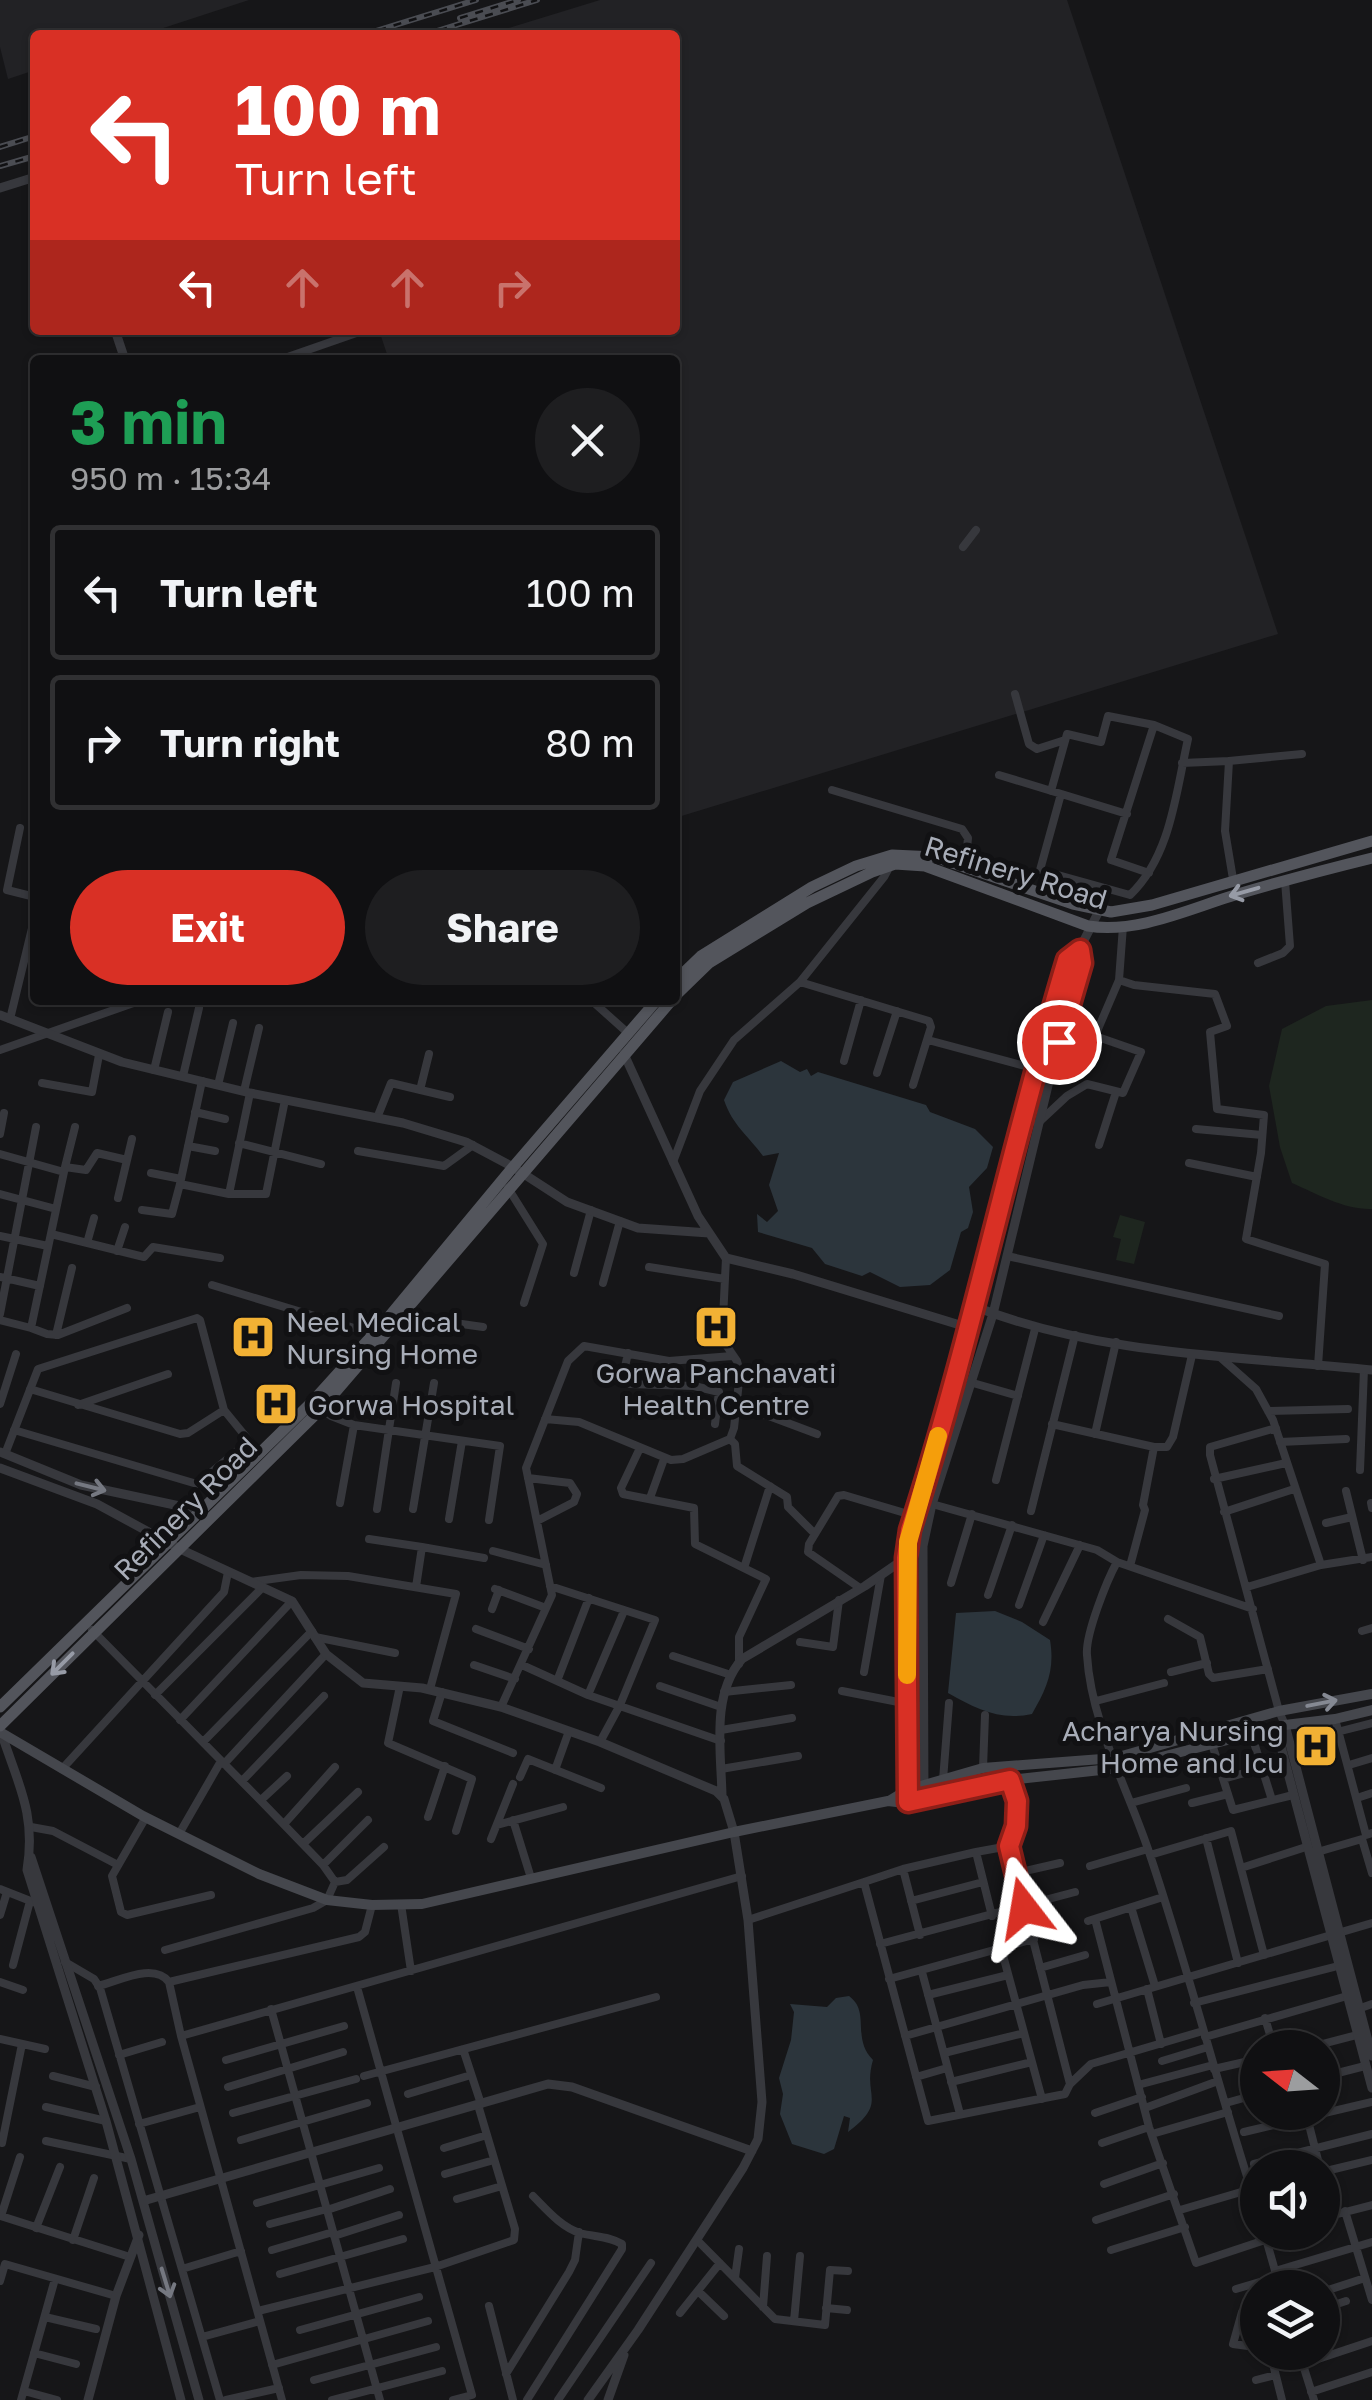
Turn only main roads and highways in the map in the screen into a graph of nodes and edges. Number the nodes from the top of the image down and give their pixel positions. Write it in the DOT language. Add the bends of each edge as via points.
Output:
graph roads {
  1 [pos="1372,841"];
  2 [pos="1372,858"];
  3 [pos="891,860"];
  4 [pos="680,981"];
  5 [pos="654,1005"];
  6 [pos="665,1005"];
  7 [pos="631,1037"];
  8 [pos="517,1170"];
  9 [pos="397,1315"];
  10 [pos="317,1404"];
  11 [pos="209,1513"];
  12 [pos="89,1628"];
  13 [pos="1372,1694"];
  14 [pos="0,1707"];
  15 [pos="1372,1710"];
  16 [pos="1,1731"];
  17 [pos="1117,1763"];
  18 [pos="907,1796"];
  1 -- 3 [label="main road, Refinery Road" via="1125,911 1099,911 934,857"];
  2 -- 3 [label="main road, Refinery Road, one-way" via="1124,926 1091,926"];
  3 -- 4 [label="main road, Refinery Road" via="856,866 812,887 701,956"];
  5 -- 7 [label="main road, Refinery Road"];
  6 -- 7 [label="main road, Refinery Road"];
  7 -- 8 [label="main road, Refinery Road"];
  7 -- 8 [label="main road, Refinery Road" via="624,1054"];
  8 -- 9 [label="main road, Refinery Road"];
  8 -- 9 [label="main road, Refinery Road"];
  9 -- 10 [label="main road, Refinery Road"];
  9 -- 10 [label="main road, Refinery Road"];
  10 -- 11 [label="main road, Refinery Road"];
  10 -- 11 [label="main road, Refinery Road" via="260,1454"];
  11 -- 12 [label="main road, Refinery Road"];
  12 -- 14 [label="main road, Refinery Road"];
  12 -- 16 [label="main road, Refinery Road, one-way"];
  17 -- 13 [label="main road, one-way" via="1278,1711"];
  15 -- 17 [label="main road" via="1338,1725 1280,1726"];
  16 -- 18 [label="main road" via="259,1874 328,1900 372,1905 422,1904"];
  17 -- 18 [label="main road" via="924,1799"];
  17 -- 18 [label="main road" via="983,1768"];
}
